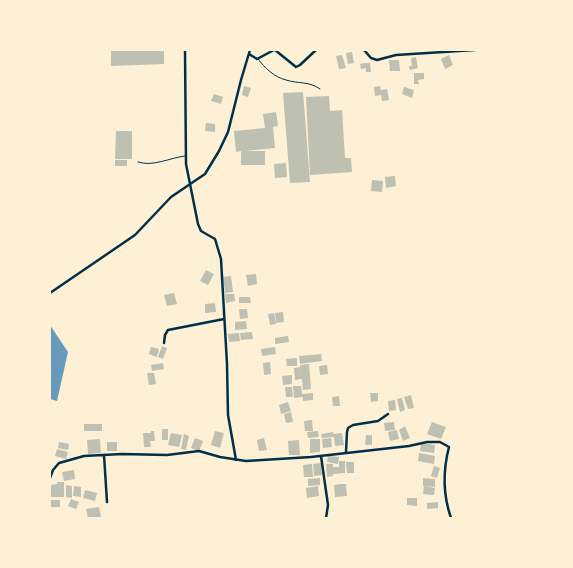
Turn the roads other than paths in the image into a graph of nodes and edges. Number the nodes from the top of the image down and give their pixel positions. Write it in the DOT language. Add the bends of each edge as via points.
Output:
graph roads {
  1 [pos="184,50"];
  2 [pos="250,50"];
  3 [pos="274,50"];
  4 [pos="316,50"];
  5 [pos="364,50"];
  6 [pos="475,50"];
  7 [pos="248,54"];
  8 [pos="257,58"];
  9 [pos="320,89"];
  10 [pos="186,156"];
  11 [pos="138,162"];
  12 [pos="189,184"];
  13 [pos="50,293"];
  14 [pos="224,319"];
  15 [pos="164,343"];
  16 [pos="388,414"];
  17 [pos="346,452"];
  18 [pos="104,455"];
  19 [pos="321,456"];
  20 [pos="236,460"];
  21 [pos="50,478"];
  22 [pos="107,502"];
  23 [pos="326,518"];
  24 [pos="451,518"];
  1 -- 10 [label="street"];
  2 -- 7 [label="street"];
  3 -- 4 [label="street" via="296,67"];
  3 -- 8 [label="street"];
  5 -- 6 [label="street" via="377,60 396,55"];
  7 -- 8 [label="street"];
  7 -- 12 [label="street" via="228,132 208,170"];
  8 -- 9 [label="lane" via="279,78 307,82"];
  10 -- 11 [label="lane" via="151,164"];
  10 -- 12 [label="street"];
  12 -- 13 [label="street" via="164,204 135,235"];
  12 -- 14 [label="street" via="199,228 218,245"];
  14 -- 15 [label="street" via="168,330"];
  14 -- 20 [label="street" via="228,415"];
  16 -- 17 [label="street" via="378,422 348,428"];
  17 -- 19 [label="street"];
  17 -- 24 [label="street" via="427,442 448,446 445,488"];
  18 -- 20 [label="street" via="167,455 199,451"];
  18 -- 21 [label="street" via="84,456 59,463"];
  18 -- 22 [label="street"];
  19 -- 20 [label="street"];
  19 -- 23 [label="street" via="328,505"];
}
